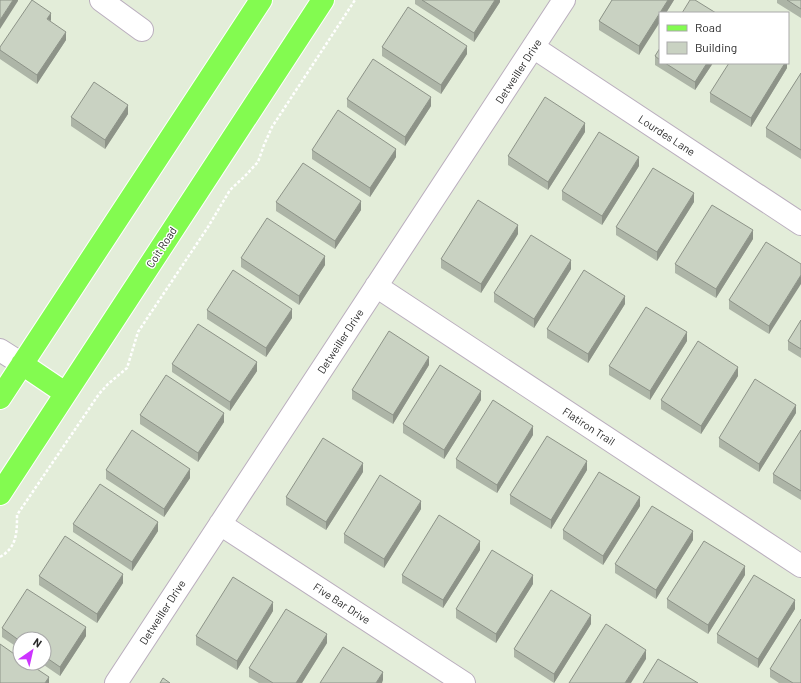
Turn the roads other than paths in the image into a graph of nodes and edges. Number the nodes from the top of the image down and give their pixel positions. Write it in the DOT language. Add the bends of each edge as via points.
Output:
graph roads {
  1 [pos="101,0"];
  2 [pos="261,0"];
  3 [pos="323,0"];
  4 [pos="564,0"];
  5 [pos="142,30"];
  6 [pos="533,47"];
  7 [pos="801,224"];
  8 [pos="376,286"];
  9 [pos="0,350"];
  10 [pos="22,364"];
  11 [pos="65,393"];
  12 [pos="0,398"];
  13 [pos="0,494"];
  14 [pos="220,524"];
  15 [pos="801,566"];
  16 [pos="116,683"];
  17 [pos="464,683"];
  1 -- 5 [label="street"];
  2 -- 10 [label="main road"];
  3 -- 11 [label="main road, Coit Road"];
  4 -- 6 [label="street, Detweiller Drive"];
  6 -- 7 [label="street, Lourdes Lane"];
  6 -- 8 [label="street, Detweiller Drive"];
  8 -- 14 [label="street, Detweiller Drive"];
  8 -- 15 [label="street, Flatiron Trail"];
  9 -- 10 [label="street"];
  10 -- 11 [label="main road"];
  10 -- 12 [label="main road"];
  11 -- 13 [label="main road, Coit Road"];
  14 -- 16 [label="street, Detweiller Drive"];
  14 -- 17 [label="street, Five Bar Drive"];
}
